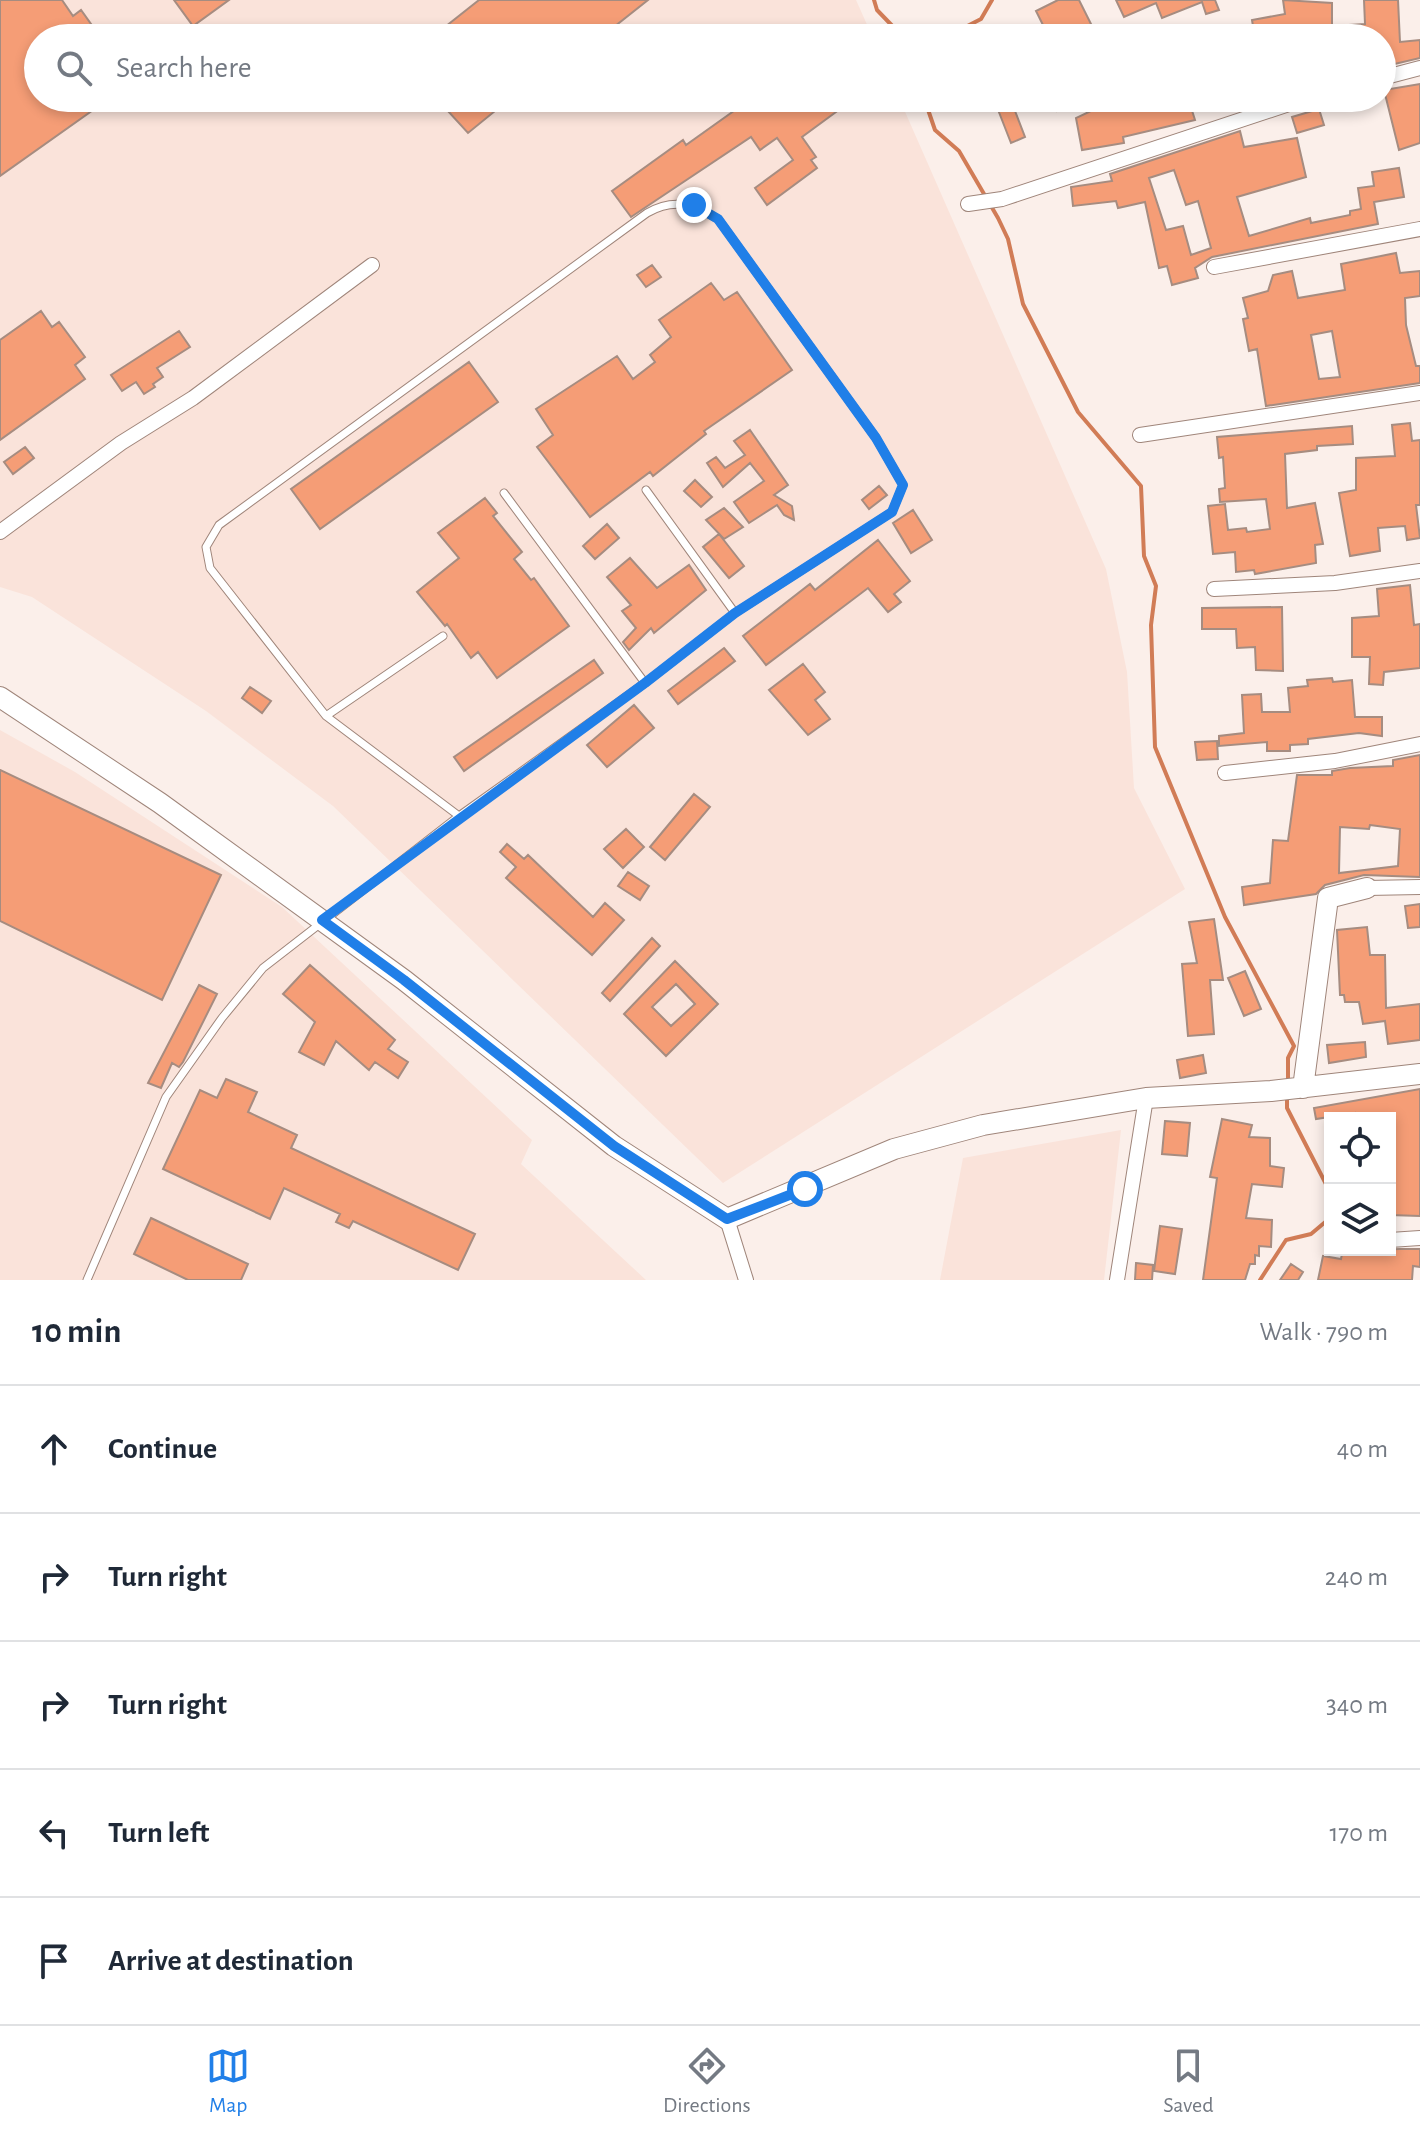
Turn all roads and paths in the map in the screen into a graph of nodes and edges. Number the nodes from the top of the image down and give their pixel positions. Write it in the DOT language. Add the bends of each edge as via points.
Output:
graph roads {
  1 [pos="1420,68"];
  2 [pos="1396,74"];
  3 [pos="1265,112"];
  4 [pos="968,204"];
  5 [pos="1420,229"];
  6 [pos="372,265"];
  7 [pos="1214,267"];
  8 [pos="1420,393"];
  9 [pos="1140,435"];
  10 [pos="646,490"];
  11 [pos="504,493"];
  12 [pos="0,532"];
  13 [pos="1420,571"];
  14 [pos="1214,589"];
  15 [pos="735,613"];
  16 [pos="443,636"];
  17 [pos="645,683"];
  18 [pos="0,697"];
  19 [pos="326,716"];
  20 [pos="1420,744"];
  21 [pos="1225,773"];
  22 [pos="459,816"];
  23 [pos="1420,887"];
  24 [pos="1367,888"];
  25 [pos="322,920"];
  26 [pos="1420,1074"];
  27 [pos="1303,1088"];
  28 [pos="1146,1098"];
  29 [pos="727,1219"];
  30 [pos="1420,1238"];
  31 [pos="1396,1240"];
  32 [pos="87,1280"];
  33 [pos="746,1280"];
  34 [pos="1117,1280"];
  1 -- 2 [label="street"];
  3 -- 4 [label="street" via="1002,199"];
  5 -- 7 [label="street"];
  6 -- 12 [label="street"];
  8 -- 9 [label="street"];
  10 -- 15 [label="lane"];
  11 -- 17 [label="lane"];
  13 -- 14 [label="street" via="1335,583"];
  15 -- 17 [label="lane"];
  15 -- 19 [label="lane" via="892,512 903,485 876,438 718,219 694,205 666,202 219,525 206,547 210,568"];
  16 -- 19 [label="lane"];
  17 -- 22 [label="lane"];
  18 -- 25 [label="street"];
  19 -- 22 [label="lane"];
  20 -- 21 [label="street" via="1335,761"];
  22 -- 25 [label="lane"];
  23 -- 24 [label="street"];
  24 -- 27 [label="street" via="1328,898"];
  25 -- 29 [label="street" via="614,1146"];
  25 -- 32 [label="lane" via="263,968 166,1097"];
  26 -- 27 [label="street"];
  27 -- 28 [label="street"];
  28 -- 29 [label="street" via="983,1125 894,1149"];
  28 -- 34 [label="street"];
  29 -- 33 [label="street"];
  30 -- 31 [label="street"];
}
